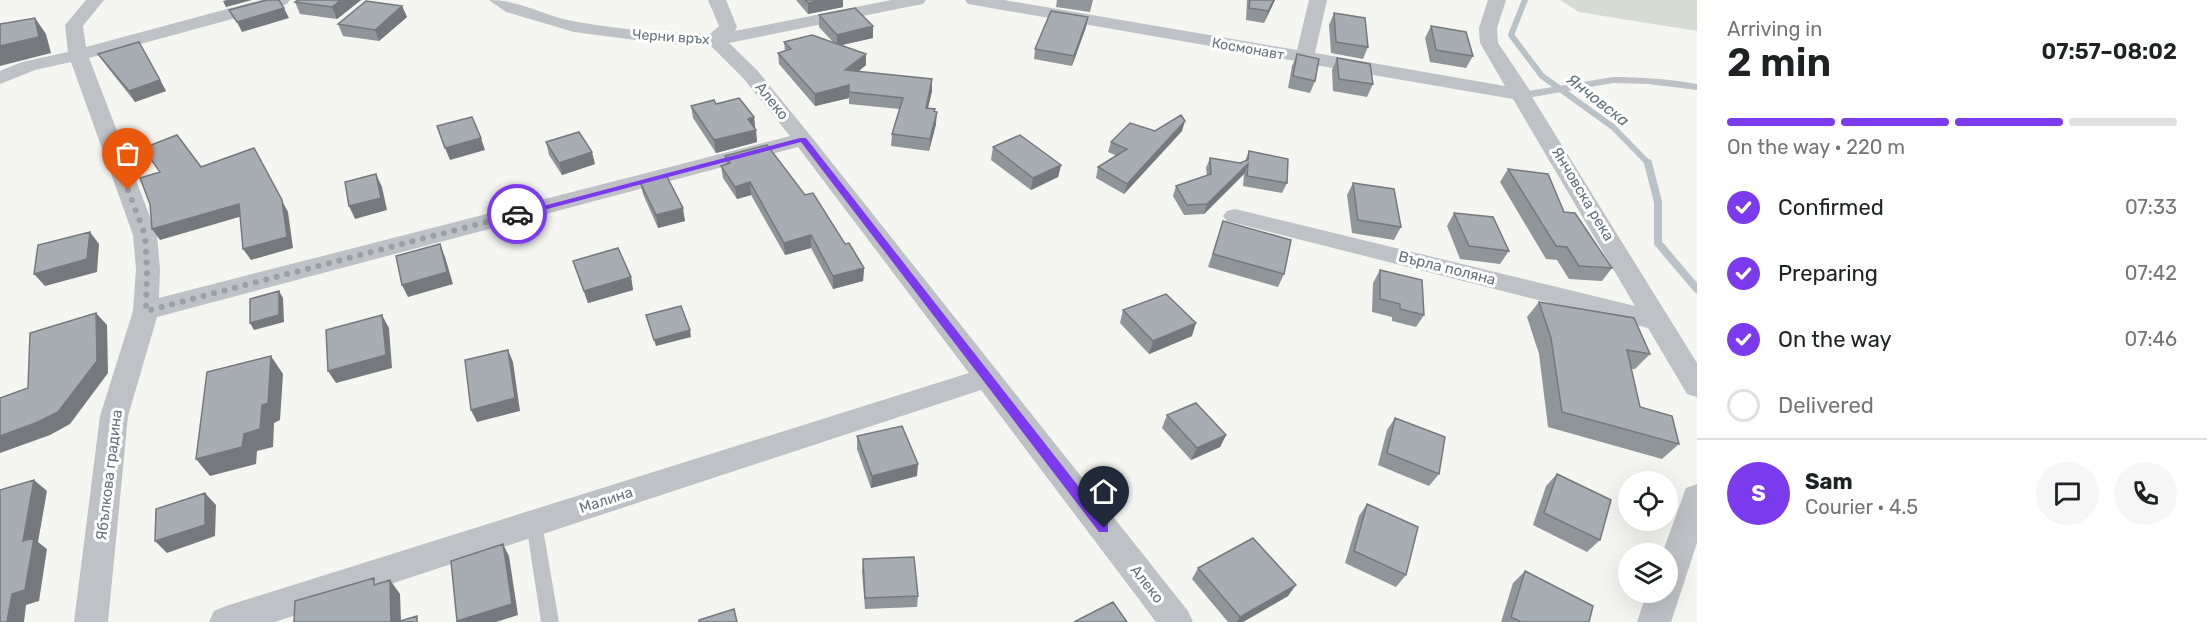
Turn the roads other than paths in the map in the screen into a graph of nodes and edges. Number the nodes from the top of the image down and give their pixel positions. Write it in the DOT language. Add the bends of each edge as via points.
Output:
graph roads {
  1 [pos="95,0"];
  2 [pos="281,0"];
  3 [pos="498,0"];
  4 [pos="717,0"];
  5 [pos="917,0"];
  6 [pos="974,0"];
  7 [pos="1318,0"];
  8 [pos="1497,0"];
  9 [pos="715,40"];
  10 [pos="78,55"];
  11 [pos="1304,59"];
  12 [pos="0,78"];
  13 [pos="1695,87"];
  14 [pos="1523,95"];
  15 [pos="803,140"];
  16 [pos="1234,216"];
  17 [pos="146,311"];
  18 [pos="1659,321"];
  19 [pos="987,378"];
  20 [pos="1697,386"];
  21 [pos="1697,497"];
  22 [pos="534,523"];
  23 [pos="1678,552"];
  24 [pos="1660,603"];
  25 [pos="91,622"];
  26 [pos="226,622"];
  27 [pos="550,622"];
  28 [pos="1176,622"];
  29 [pos="1654,622"];
  1 -- 10 [label="street" via="74,25"];
  2 -- 10 [label="street"];
  3 -- 9 [label="street, Черни връх" via="574,27"];
  4 -- 9 [label="street" via="728,27"];
  5 -- 9 [label="street, Черни връх"];
  6 -- 11 [label="street, Космонавт"];
  7 -- 11 [label="street"];
  8 -- 14 [label="street, Янчовска река" via="1488,28 1489,43"];
  9 -- 15 [label="street, Алеко" via="750,74"];
  10 -- 12 [label="street" via="29,66"];
  10 -- 17 [label="street, Ябълкова градина" via="145,235"];
  11 -- 14 [label="street, Космонавт"];
  13 -- 14 [label="lane" via="1632,80 1599,81"];
  14 -- 18 [label="street, Янчовска река"];
  15 -- 17 [label="street"];
  15 -- 19 [label="street, Алеко"];
  16 -- 18 [label="street, Върла поляна"];
  17 -- 25 [label="street, Ябълкова градина" via="114,416"];
  18 -- 20 [label="street, Янчовска река"];
  19 -- 22 [label="street, Малина"];
  19 -- 28 [label="street, Алеко"];
  21 -- 23 [label="street"];
  22 -- 26 [label="street, Малина"];
  22 -- 27 [label="lane"];
  24 -- 29 [label="street"];
}
